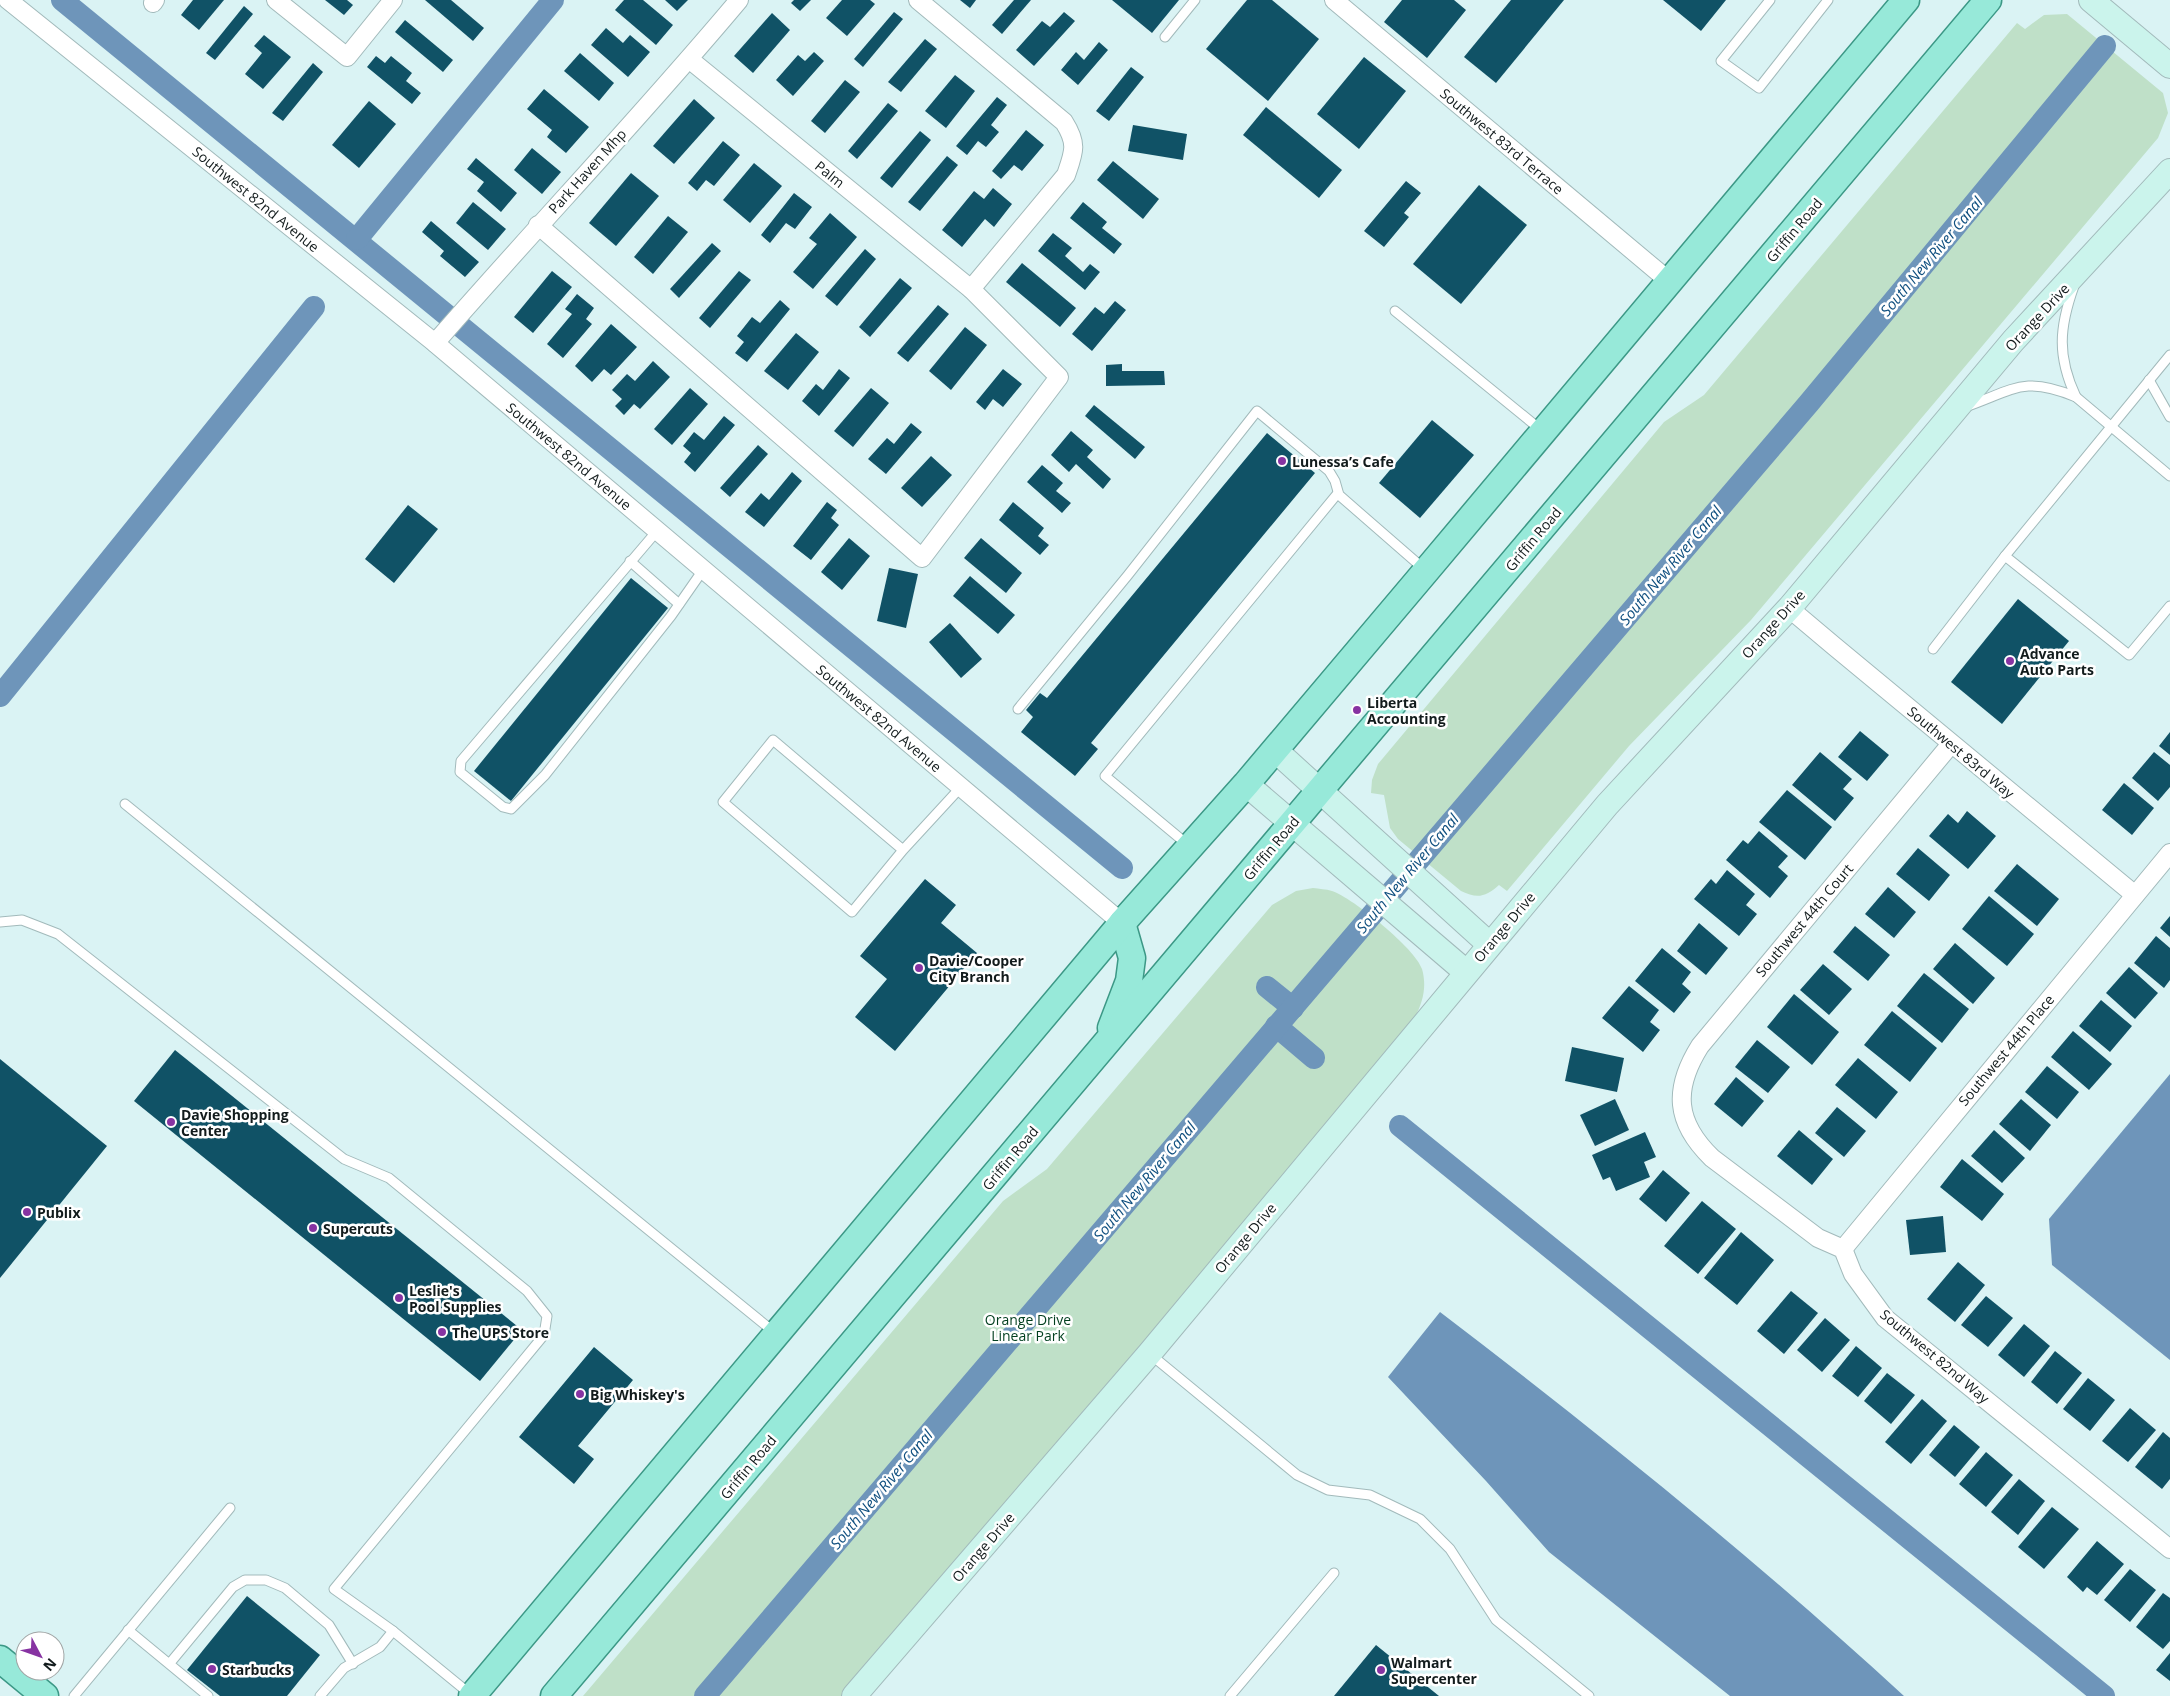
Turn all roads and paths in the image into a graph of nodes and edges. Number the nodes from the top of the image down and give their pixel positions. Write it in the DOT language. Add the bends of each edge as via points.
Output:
graph roads {
  1 [pos="8,0"];
  2 [pos="276,0"];
  3 [pos="393,0"];
  4 [pos="739,0"];
  5 [pos="918,0"];
  6 [pos="1195,0"];
  7 [pos="1334,0"];
  8 [pos="1770,0"];
  9 [pos="1828,0"];
  10 [pos="1906,0"];
  11 [pos="1988,0"];
  12 [pos="2091,0"];
  13 [pos="1165,37"];
  14 [pos="689,59"];
  15 [pos="2170,66"];
  16 [pos="2170,171"];
  17 [pos="538,224"];
  18 [pos="2080,270"];
  19 [pos="1669,281"];
  20 [pos="971,288"];
  21 [pos="1395,311"];
  22 [pos="436,343"];
  23 [pos="2170,355"];
  24 [pos="2149,380"];
  25 [pos="2076,397"];
  26 [pos="1951,412"];
  27 [pos="2170,417"];
  28 [pos="2111,426"];
  29 [pos="1543,432"];
  30 [pos="2170,476"];
  31 [pos="1338,493"];
  32 [pos="657,531"];
  33 [pos="2005,556"];
  34 [pos="630,561"];
  35 [pos="703,570"];
  36 [pos="1426,571"];
  37 [pos="680,604"];
  38 [pos="1791,606"];
  39 [pos="2170,606"];
  40 [pos="1933,649"];
  41 [pos="1018,709"];
  42 [pos="1951,744"];
  43 [pos="1275,750"];
  44 [pos="1246,784"];
  45 [pos="961,787"];
  46 [pos="1319,791"];
  47 [pos="125,804"];
  48 [pos="1291,824"];
  49 [pos="1190,847"];
  50 [pos="903,850"];
  51 [pos="2170,853"];
  52 [pos="2135,895"];
  53 [pos="0,922"];
  54 [pos="1122,923"];
  55 [pos="1490,944"];
  56 [pos="1466,972"];
  57 [pos="1102,1050"];
  58 [pos="1843,1249"];
  59 [pos="776,1334"];
  60 [pos="1149,1354"];
  61 [pos="230,1508"];
  62 [pos="2170,1549"];
  63 [pos="1334,1573"];
  64 [pos="128,1630"];
  65 [pos="394,1631"];
  66 [pos="0,1659"];
  67 [pos="170,1663"];
  68 [pos="353,1664"];
  69 [pos="45,1696"];
  70 [pos="74,1696"];
  71 [pos="208,1696"];
  72 [pos="320,1696"];
  73 [pos="472,1696"];
  74 [pos="554,1696"];
  75 [pos="854,1696"];
  76 [pos="1230,1696"];
  77 [pos="1589,1696"];
  1 -- 22 [label="street, Southwest 82nd Avenue"];
  2 -- 3 [label="street" via="347,58"];
  4 -- 14 [label="street, Park Haven Mhp"];
  5 -- 20 [label="street" via="1064,122 1073,136 1073,156 1066,175"];
  6 -- 13 [label="lane"];
  7 -- 19 [label="street, Southwest 83rd Terrace"];
  8 -- 9 [label="lane" via="1721,61 1759,88"];
  10 -- 19 [label="main road"];
  11 -- 46 [label="main road, Griffin Road"];
  12 -- 15 [label="street"];
  14 -- 17 [label="street, Park Haven Mhp"];
  14 -- 20 [label="street, Palm"];
  16 -- 18 [label="street, Orange Drive"];
  17 -- 20 [label="street, Palm" via="922,558 1059,378"];
  17 -- 22 [label="street, Park Haven Mhp"];
  18 -- 25 [label="lane" via="2063,325 2061,353 2066,376"];
  18 -- 26 [label="street, Orange Drive"];
  19 -- 29 [label="main road"];
  21 -- 29 [label="lane"];
  22 -- 32 [label="street, Southwest 82nd Avenue"];
  23 -- 24 [label="lane"];
  24 -- 27 [label="lane"];
  24 -- 28 [label="lane"];
  25 -- 26 [label="lane" via="2057,389 2023,385"];
  25 -- 28 [label="lane"];
  26 -- 38 [label="street, Orange Drive"];
  28 -- 30 [label="lane"];
  28 -- 33 [label="lane"];
  29 -- 36 [label="main road"];
  31 -- 36 [label="lane"];
  31 -- 41 [label="lane" via="1336,481 1329,471 1257,411"];
  31 -- 49 [label="lane" via="1105,776"];
  32 -- 34 [label="lane"];
  32 -- 35 [label="street, Southwest 82nd Avenue"];
  33 -- 39 [label="lane" via="2129,655"];
  33 -- 40 [label="lane"];
  34 -- 37 [label="lane"];
  34 -- 37 [label="lane" via="461,761 460,772 503,807 511,809 545,775"];
  35 -- 37 [label="lane"];
  35 -- 45 [label="street, Southwest 82nd Avenue"];
  36 -- 43 [label="main road"];
  38 -- 42 [label="street, Southwest 83rd Way" via="1796,614"];
  38 -- 55 [label="street, Orange Drive" via="1607,805"];
  42 -- 52 [label="street, Southwest 83rd Way"];
  42 -- 58 [label="street, Southwest 44th Court" via="1700,1046 1688,1065 1681,1086 1687,1127 1696,1142 1712,1158 1818,1238"];
  43 -- 44 [label="main road"];
  43 -- 46 [label="street"];
  44 -- 48 [label="street"];
  44 -- 49 [label="main road"];
  45 -- 50 [label="lane"];
  45 -- 54 [label="street, Southwest 82nd Avenue"];
  46 -- 48 [label="main road, Griffin Road"];
  46 -- 55 [label="street"];
  47 -- 59 [label="lane"];
  48 -- 56 [label="street"];
  48 -- 57 [label="main road, Griffin Road"];
  49 -- 54 [label="main road"];
  50 -- 50 [label="lane" via="852,912 723,802 773,740"];
  51 -- 52 [label="street, Southwest 44th Place"];
  52 -- 58 [label="street, Southwest 44th Place"];
  53 -- 65 [label="lane" via="22,920 58,934 344,1159 389,1178 527,1291 547,1316 544,1335 334,1589"];
  54 -- 57 [label="main road" via="1132,958 1129,981"];
  54 -- 59 [label="main road"];
  55 -- 56 [label="street, Orange Drive"];
  56 -- 60 [label="street, Orange Drive"];
  57 -- 74 [label="main road, Griffin Road"];
  58 -- 62 [label="street, Southwest 82nd Way" via="1853,1274 1885,1318"];
  59 -- 73 [label="main road"];
  60 -- 75 [label="street, Orange Drive"];
  60 -- 77 [label="lane" via="1297,1474 1328,1490 1370,1495 1420,1519 1450,1549 1496,1620"];
  61 -- 64 [label="lane"];
  63 -- 76 [label="lane"];
  64 -- 67 [label="lane"];
  64 -- 70 [label="lane"];
  65 -- 68 [label="lane" via="380,1647"];
  65 -- 73 [label="lane"];
  66 -- 69 [label="main road"];
  67 -- 68 [label="lane" via="232,1587 245,1580 266,1580 285,1588 329,1625"];
  67 -- 71 [label="lane"];
  68 -- 72 [label="lane" via="344,1668"];
}
